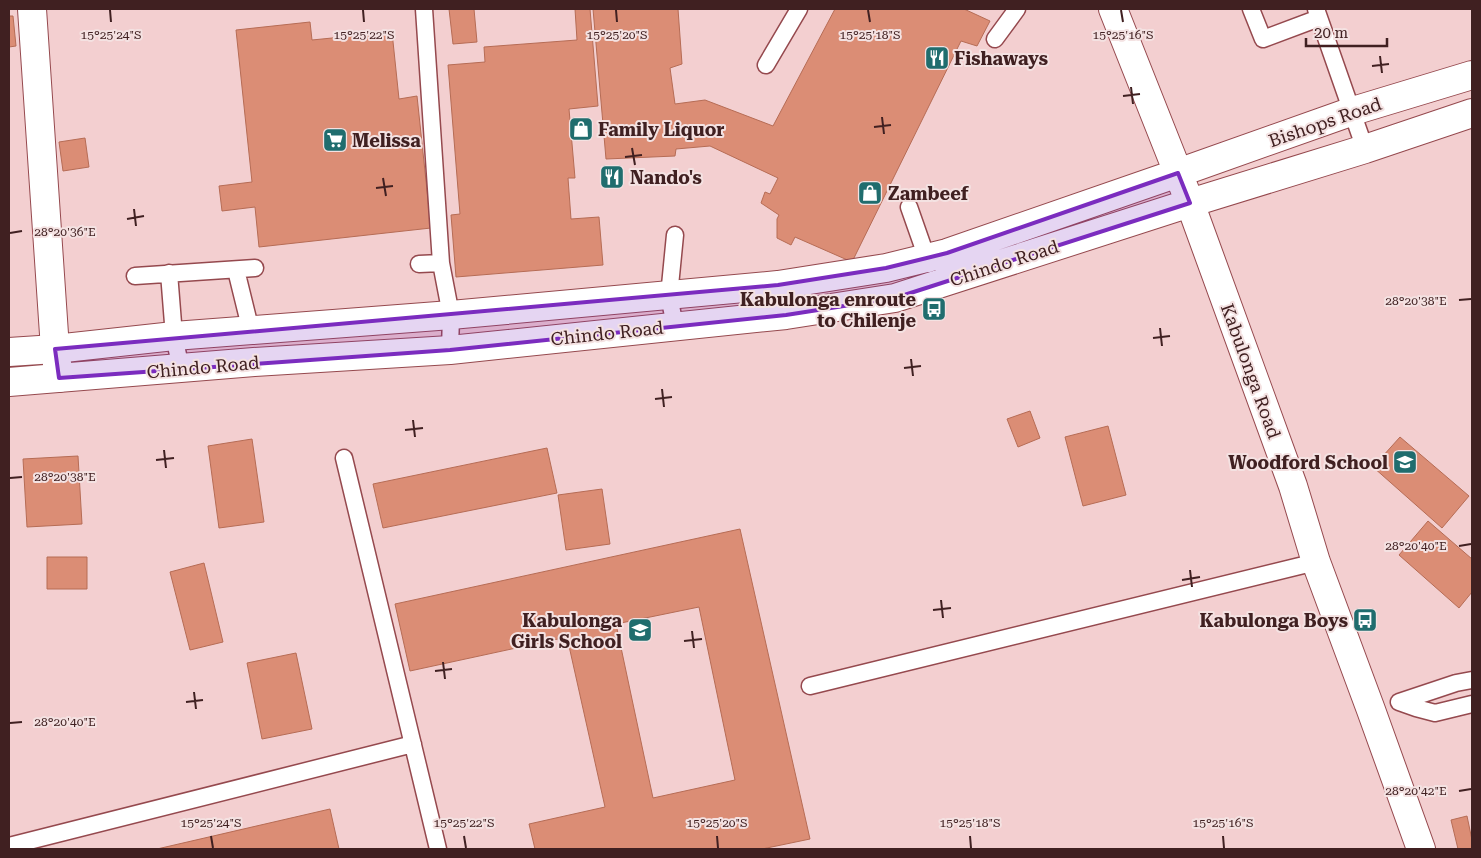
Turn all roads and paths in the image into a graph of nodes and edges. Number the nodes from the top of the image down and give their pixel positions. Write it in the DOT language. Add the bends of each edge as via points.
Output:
graph roads {
  1 [pos="32,9"];
  2 [pos="424,9"];
  3 [pos="799,9"];
  4 [pos="1017,9"];
  5 [pos="1113,9"];
  6 [pos="1251,9"];
  7 [pos="1317,13"];
  8 [pos="995,39"];
  9 [pos="766,65"];
  10 [pos="1472,75"];
  11 [pos="1353,111"];
  12 [pos="1472,114"];
  13 [pos="1366,149"];
  14 [pos="1178,173"];
  15 [pos="1190,203"];
  16 [pos="909,207"];
  17 [pos="675,236"];
  18 [pos="926,258"];
  19 [pos="442,263"];
  20 [pos="419,264"];
  21 [pos="255,268"];
  22 [pos="236,270"];
  23 [pos="169,273"];
  24 [pos="135,276"];
  25 [pos="936,285"];
  26 [pos="669,296"];
  27 [pos="451,315"];
  28 [pos="675,326"];
  29 [pos="251,331"];
  30 [pos="174,336"];
  31 [pos="55,349"];
  32 [pos="450,350"];
  33 [pos="9,352"];
  34 [pos="181,368"];
  35 [pos="59,378"];
  36 [pos="9,382"];
  37 [pos="344,458"];
  38 [pos="1316,562"];
  39 [pos="1472,680"];
  40 [pos="810,686"];
  41 [pos="1399,702"];
  42 [pos="1472,704"];
  43 [pos="1372,710"];
  44 [pos="413,744"];
  45 [pos="9,846"];
  46 [pos="438,849"];
  47 [pos="1421,849"];
  1 -- 31 [label="main road"];
  2 -- 19 [label="lane"];
  3 -- 9 [label="lane"];
  4 -- 8 [label="lane"];
  5 -- 14 [label="main road, Kabulonga Road"];
  6 -- 7 [label="lane" via="1263,39"];
  7 -- 11 [label="lane"];
  10 -- 11 [label="main road, Bishops Road"];
  11 -- 13 [label="lane"];
  11 -- 14 [label="main road, Bishops Road"];
  12 -- 13 [label="main road, Bishops Road"];
  13 -- 15 [label="main road, Bishops Road"];
  14 -- 15 [label="main road, Kabulonga Road"];
  14 -- 18 [label="main road, Chindo Road"];
  15 -- 25 [label="main road, Chindo Road"];
  15 -- 38 [label="main road, Kabulonga Road" via="1289,477"];
  16 -- 18 [label="lane"];
  17 -- 26 [label="lane"];
  18 -- 25 [label="lane"];
  18 -- 26 [label="main road, Chindo Road" via="778,286"];
  19 -- 20 [label="lane"];
  19 -- 27 [label="lane"];
  21 -- 22 [label="lane"];
  22 -- 23 [label="lane"];
  22 -- 29 [label="lane"];
  23 -- 24 [label="lane"];
  23 -- 30 [label="lane"];
  25 -- 28 [label="main road, Chindo Road" via="886,300 786,315"];
  26 -- 27 [label="main road, Chindo Road"];
  26 -- 28 [label="lane"];
  27 -- 29 [label="main road, Chindo Road"];
  27 -- 32 [label="lane"];
  28 -- 32 [label="main road, Chindo Road"];
  29 -- 30 [label="main road, Chindo Road"];
  30 -- 31 [label="main road, Chindo Road"];
  30 -- 34 [label="lane"];
  31 -- 33 [label="main road, Chindo Road"];
  31 -- 35 [label="main road"];
  32 -- 34 [label="main road, Chindo Road"];
  34 -- 35 [label="main road, Chindo Road"];
  35 -- 36 [label="main road, Chindo Road"];
  37 -- 44 [label="lane"];
  38 -- 40 [label="lane"];
  38 -- 43 [label="main road, Kabulonga Road"];
  39 -- 41 [label="lane"];
  41 -- 42 [label="lane" via="1435,712"];
  41 -- 43 [label="lane"];
  43 -- 47 [label="main road, Kabulonga Road"];
  44 -- 45 [label="lane"];
  44 -- 46 [label="lane"];
}
